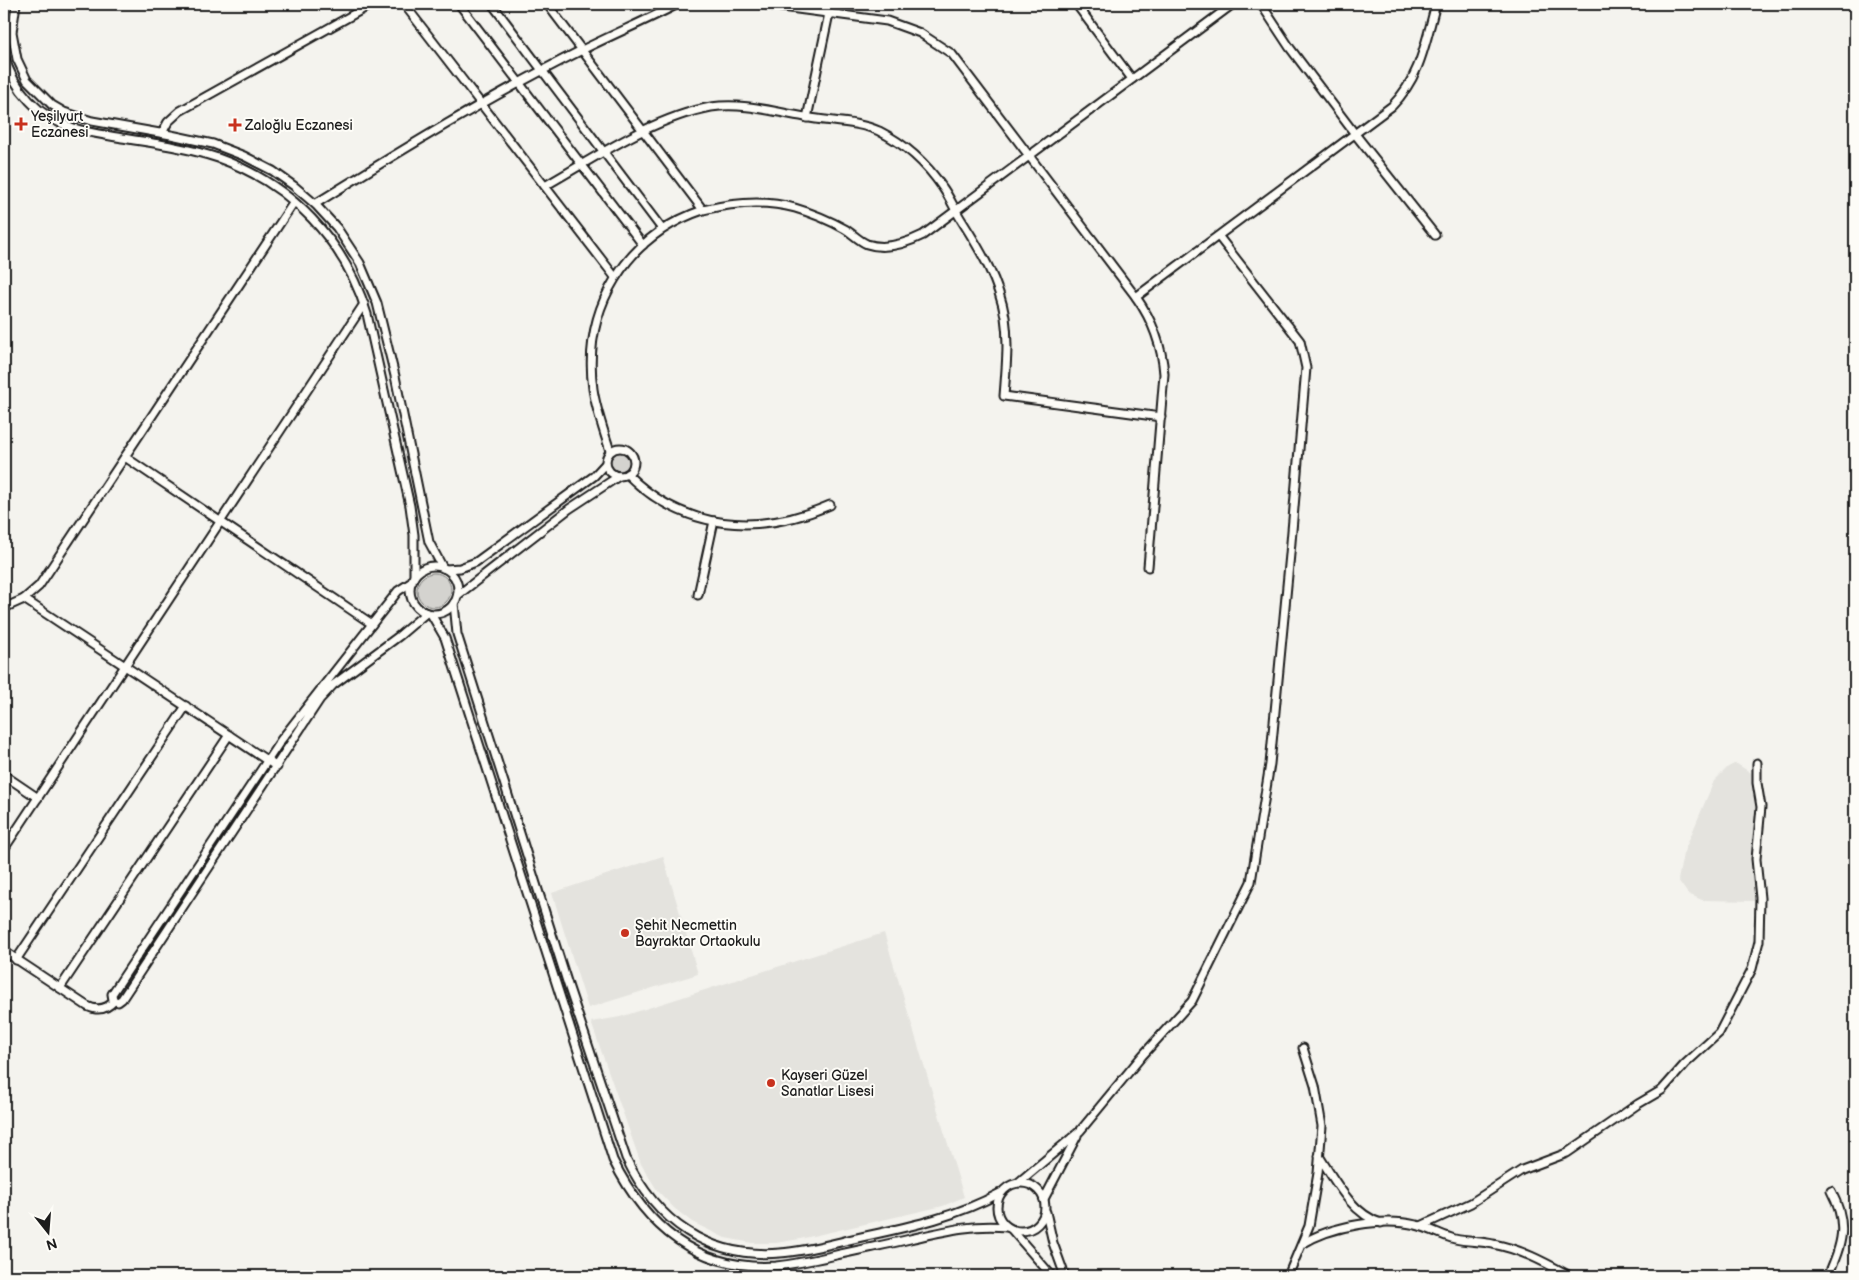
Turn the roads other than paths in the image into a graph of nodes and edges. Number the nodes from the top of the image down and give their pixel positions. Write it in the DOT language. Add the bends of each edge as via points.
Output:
graph roads {
  1 [pos="16,4"];
  2 [pos="372,4"];
  3 [pos="404,4"];
  4 [pos="459,4"];
  5 [pos="492,4"];
  6 [pos="547,4"];
  7 [pos="678,4"];
  8 [pos="760,4"];
  9 [pos="831,4"];
  10 [pos="1076,4"];
  11 [pos="1233,4"];
  12 [pos="1261,4"];
  13 [pos="1436,4"];
  14 [pos="830,12"];
  15 [pos="582,50"];
  16 [pos="4,55"];
  17 [pos="542,71"];
  18 [pos="1132,79"];
  19 [pos="520,83"];
  20 [pos="481,104"];
  21 [pos="807,118"];
  22 [pos="644,131"];
  23 [pos="162,133"];
  24 [pos="1355,134"];
  25 [pos="604,152"];
  26 [pos="1028,156"];
  27 [pos="582,165"];
  28 [pos="545,186"];
  29 [pos="294,202"];
  30 [pos="315,204"];
  31 [pos="703,210"];
  32 [pos="956,211"];
  33 [pos="662,229"];
  34 [pos="1435,235"];
  35 [pos="1219,237"];
  36 [pos="643,245"];
  37 [pos="615,277"];
  38 [pos="1136,297"];
  39 [pos="364,304"];
  40 [pos="1161,417"];
  41 [pos="610,451"];
  42 [pos="125,457"];
  43 [pos="606,463"];
  44 [pos="627,474"];
  45 [pos="619,476"];
  46 [pos="830,505"];
  47 [pos="714,521"];
  48 [pos="221,522"];
  49 [pos="1148,567"];
  50 [pos="444,569"];
  51 [pos="413,580"];
  52 [pos="458,595"];
  53 [pos="698,595"];
  54 [pos="24,599"];
  55 [pos="454,603"];
  56 [pos="4,608"];
  57 [pos="429,613"];
  58 [pos="372,624"];
  59 [pos="124,666"];
  60 [pos="186,706"];
  61 [pos="228,735"];
  62 [pos="268,761"];
  63 [pos="1757,763"];
  64 [pos="277,767"];
  65 [pos="4,776"];
  66 [pos="38,798"];
  67 [pos="5,845"];
  68 [pos="4,951"];
  69 [pos="16,960"];
  70 [pos="60,988"];
  71 [pos="118,1000"];
  72 [pos="1303,1048"];
  73 [pos="1080,1132"];
  74 [pos="1319,1156"];
  75 [pos="1018,1182"];
  76 [pos="1831,1190"];
  77 [pos="1000,1193"];
  78 [pos="1044,1199"];
  79 [pos="1045,1210"];
  80 [pos="1384,1223"];
  81 [pos="1421,1226"];
  82 [pos="1010,1228"];
  83 [pos="1302,1244"];
  84 [pos="1052,1276"];
  85 [pos="1065,1276"];
  86 [pos="1288,1276"];
  87 [pos="1570,1276"];
  88 [pos="1828,1276"];
  1 -- 23 [label="street" via="12,32 17,59 27,80 48,101 64,112 92,121"];
  2 -- 23 [label="street" via="180,111"];
  3 -- 20 [label="street"];
  4 -- 19 [label="street"];
  5 -- 17 [label="street"];
  6 -- 15 [label="street"];
  7 -- 15 [label="street"];
  8 -- 14 [label="street"];
  9 -- 14 [label="street"];
  10 -- 18 [label="street"];
  11 -- 18 [label="street"];
  12 -- 24 [label="street"];
  13 -- 24 [label="street" via="1411,83 1392,106"];
  14 -- 21 [label="street"];
  14 -- 26 [label="street" via="898,24 942,46 952,54"];
  15 -- 17 [label="street"];
  15 -- 22 [label="street"];
  16 -- 29 [label="street" via="20,91 56,121 83,131 202,153 258,177"];
  17 -- 19 [label="street"];
  17 -- 25 [label="street"];
  18 -- 26 [label="street"];
  19 -- 20 [label="street"];
  19 -- 27 [label="street"];
  20 -- 28 [label="street"];
  20 -- 30 [label="street"];
  21 -- 22 [label="street" via="740,105 727,106 688,112"];
  21 -- 32 [label="street" via="868,127 896,141 929,169"];
  22 -- 25 [label="street"];
  22 -- 31 [label="street"];
  23 -- 30 [label="street" via="213,144 244,156 284,178"];
  24 -- 34 [label="street"];
  24 -- 35 [label="street"];
  25 -- 27 [label="street"];
  25 -- 33 [label="street"];
  26 -- 32 [label="street"];
  26 -- 38 [label="street"];
  27 -- 28 [label="street"];
  27 -- 36 [label="street"];
  28 -- 37 [label="street"];
  29 -- 39 [label="street" via="335,245"];
  29 -- 42 [label="street"];
  30 -- 50 [label="street" via="354,252 377,303 429,542"];
  31 -- 32 [label="street" via="758,204 792,207 831,221 866,243 884,246 916,238"];
  31 -- 33 [label="street"];
  32 -- 40 [label="street" via="988,266 1002,304 1008,343 1004,396"];
  33 -- 36 [label="street"];
  35 -- 38 [label="street"];
  35 -- 73 [label="street" via="1300,341 1306,368 1268,774 1251,882 1192,1001"];
  36 -- 37 [label="street"];
  37 -- 41 [label="street" via="596,324 591,358 595,400"];
  38 -- 40 [label="street" via="1152,323 1160,347 1164,374"];
  39 -- 48 [label="street"];
  39 -- 51 [label="street" via="410,506 414,535"];
  40 -- 49 [label="street"];
  41 -- 43 [label="street"];
  41 -- 44 [label="street" via="622,447 632,453 635,465"];
  42 -- 48 [label="street"];
  42 -- 54 [label="street" via="39,586"];
  43 -- 45 [label="street" via="609,470"];
  43 -- 50 [label="street" via="594,476 476,562"];
  44 -- 45 [label="street"];
  44 -- 47 [label="street" via="646,492 667,505"];
  45 -- 52 [label="street" via="570,508"];
  46 -- 47 [label="street" via="774,522"];
  47 -- 53 [label="street"];
  48 -- 58 [label="street"];
  48 -- 59 [label="street"];
  50 -- 51 [label="street" via="427,568"];
  50 -- 52 [label="street" via="455,578"];
  51 -- 57 [label="street" via="410,592 414,602"];
  51 -- 58 [label="street" via="398,591"];
  52 -- 55 [label="street"];
  54 -- 56 [label="street"];
  54 -- 59 [label="street"];
  55 -- 57 [label="street" via="447,611"];
  55 -- 77 [label="street" via="457,634 572,998 626,1158 654,1203 682,1228 709,1243 738,1251 768,1254 805,1250 929,1222 965,1210"];
  57 -- 64 [label="street" via="326,692"];
  57 -- 82 [label="street" via="445,638 613,1160 647,1214 666,1232 695,1250 722,1260 763,1266 799,1263 956,1228"];
  58 -- 62 [label="street"];
  59 -- 60 [label="street"];
  59 -- 66 [label="street"];
  60 -- 61 [label="street"];
  60 -- 69 [label="street"];
  61 -- 62 [label="street"];
  61 -- 70 [label="street"];
  62 -- 64 [label="street"];
  62 -- 71 [label="street" via="112,994 112,998"];
  63 -- 81 [label="street" via="1761,807 1756,859 1760,898 1759,941 1752,969 1719,1032 1662,1090 1566,1153 1522,1170 1471,1203"];
  64 -- 71 [label="street"];
  65 -- 66 [label="street"];
  66 -- 67 [label="street"];
  68 -- 69 [label="street"];
  69 -- 70 [label="street"];
  70 -- 71 [label="street" via="92,1008 104,1009"];
  72 -- 74 [label="street" via="1312,1073 1322,1126"];
  73 -- 75 [label="street"];
  73 -- 78 [label="street"];
  74 -- 80 [label="street" via="1356,1208"];
  74 -- 83 [label="street" via="1309,1226"];
  75 -- 77 [label="street"];
  75 -- 78 [label="street" via="1034,1186"];
  76 -- 88 [label="street" via="1840,1212 1842,1237"];
  77 -- 82 [label="street" via="996,1209 1000,1219"];
  78 -- 79 [label="street"];
  79 -- 82 [label="street" via="1033,1228 1023,1231"];
  79 -- 85 [label="street"];
  80 -- 81 [label="street"];
  80 -- 83 [label="street" via="1334,1229"];
  81 -- 87 [label="street" via="1456,1239 1511,1249"];
  82 -- 84 [label="street"];
  83 -- 86 [label="street"];
}
